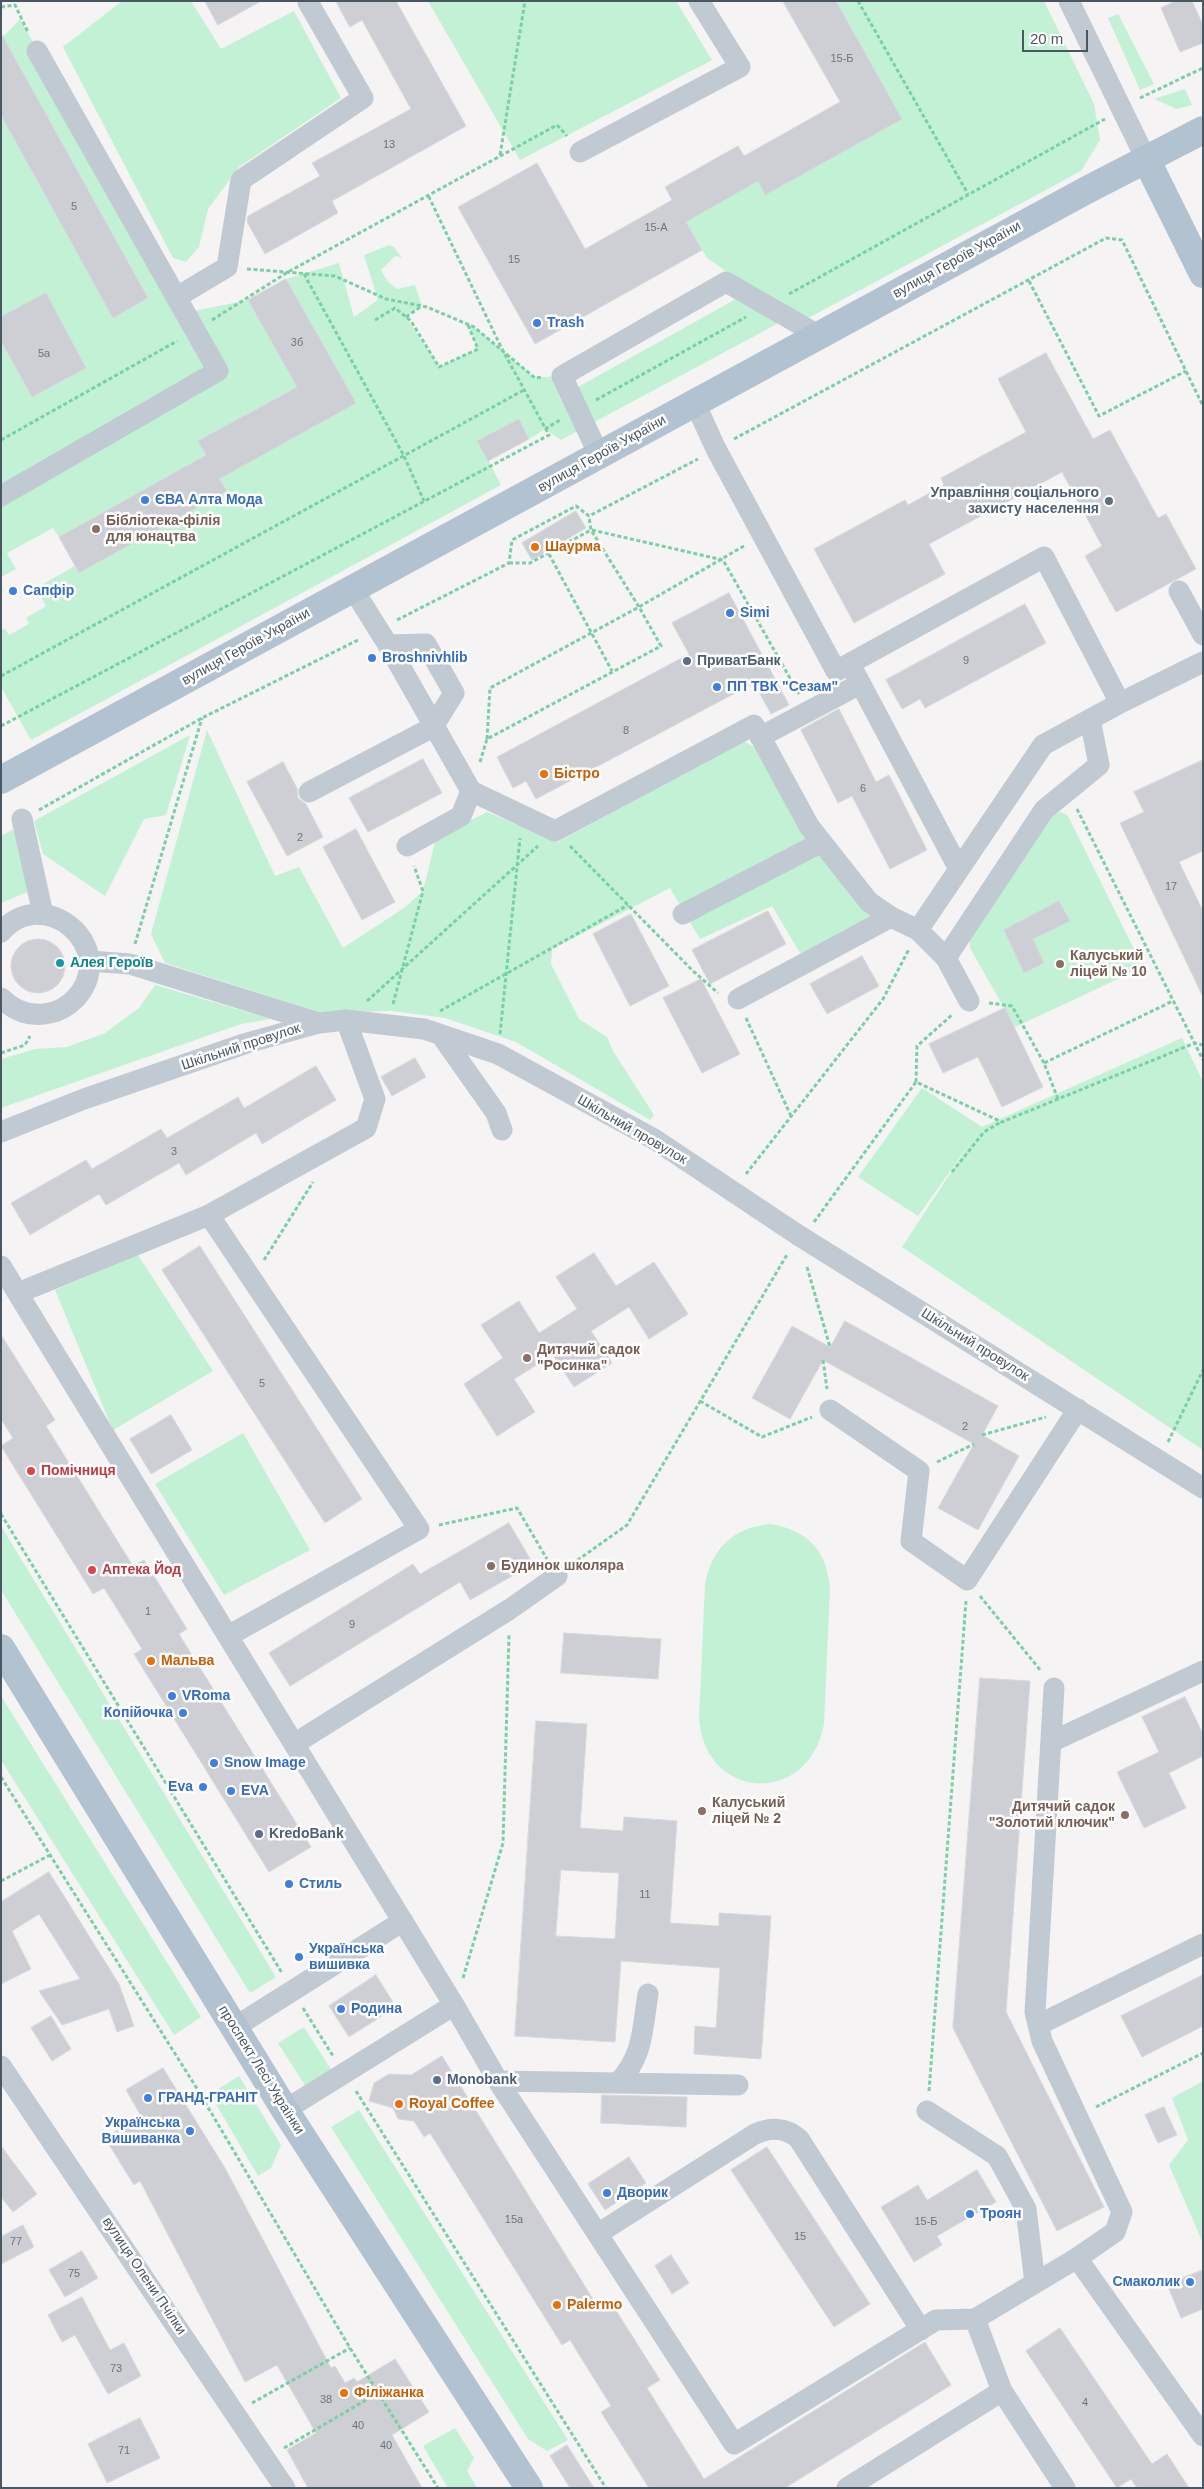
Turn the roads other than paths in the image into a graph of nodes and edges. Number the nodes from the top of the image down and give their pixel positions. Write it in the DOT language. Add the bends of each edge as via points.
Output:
graph roads {
  1 [pos="699,1"];
  2 [pos="1069,1"];
  3 [pos="308,2"];
  4 [pos="37,51"];
  5 [pos="1203,130"];
  6 [pos="580,152"];
  7 [pos="1146,159"];
  8 [pos="1203,274"];
  9 [pos="176,297"];
  10 [pos="820,336"];
  11 [pos="695,403"];
  12 [pos="600,455"];
  13 [pos="1,496"];
  14 [pos="353,589"];
  15 [pos="1179,591"];
  16 [pos="1203,635"];
  17 [pos="383,637"];
  18 [pos="1203,662"];
  19 [pos="850,664"];
  20 [pos="860,684"];
  21 [pos="1120,703"];
  22 [pos="1090,719"];
  23 [pos="433,727"];
  24 [pos="760,737"];
  25 [pos="1,780"];
  26 [pos="471,791"];
  27 [pos="310,792"];
  28 [pos="22,819"];
  29 [pos="822,842"];
  30 [pos="407,846"];
  31 [pos="959,869"];
  32 [pos="43,914"];
  33 [pos="683,914"];
  34 [pos="891,917"];
  35 [pos="918,930"];
  36 [pos="1,932"];
  37 [pos="946,958"];
  38 [pos="89,961"];
  39 [pos="1,998"];
  40 [pos="738,999"];
  41 [pos="968,1001"];
  42 [pos="346,1020"];
  43 [pos="319,1023"];
  44 [pos="441,1035"];
  45 [pos="502,1130"];
  46 [pos="1,1132"];
  47 [pos="209,1215"];
  48 [pos="1,1266"];
  49 [pos="18,1293"];
  50 [pos="1078,1409"];
  51 [pos="830,1410"];
  52 [pos="1203,1488"];
  53 [pos="556,1576"];
  54 [pos="228,1636"];
  55 [pos="1,1648"];
  56 [pos="1203,1671"];
  57 [pos="1054,1688"];
  58 [pos="1051,1742"];
  59 [pos="294,1744"];
  60 [pos="403,1921"];
  61 [pos="1203,1944"];
  62 [pos="648,1994"];
  63 [pos="454,2005"];
  64 [pos="1038,2026"];
  65 [pos="235,2028"];
  66 [pos="1,2066"];
  67 [pos="498,2081"];
  68 [pos="618,2083"];
  69 [pos="738,2085"];
  70 [pos="285,2110"];
  71 [pos="927,2111"];
  72 [pos="599,2233"];
  73 [pos="1077,2258"];
  74 [pos="1035,2283"];
  75 [pos="975,2319"];
  76 [pos="921,2330"];
  77 [pos="1002,2391"];
  78 [pos="1203,2436"];
  79 [pos="285,2488"];
  80 [pos="530,2488"];
  81 [pos="847,2488"];
  82 [pos="1065,2488"];
  1 -- 6 [label="street" via="740,67"];
  2 -- 7 [label="street"];
  3 -- 9 [label="street" via="363,98 241,180 227,267"];
  4 -- 9 [label="street"];
  5 -- 7 [label="main road, вулиця Героїв України"];
  7 -- 8 [label="main road"];
  7 -- 10 [label="main road, вулиця Героїв України"];
  9 -- 13 [label="street" via="218,371"];
  10 -- 11 [label="main road, вулиця Героїв України"];
  10 -- 12 [label="street" via="726,282 562,376"];
  11 -- 12 [label="main road, вулиця Героїв України"];
  11 -- 19 [label="street" via="716,449 836,671"];
  12 -- 14 [label="main road, вулиця Героїв України"];
  14 -- 17 [label="street"];
  14 -- 25 [label="main road, вулиця Героїв України"];
  15 -- 16 [label="street"];
  17 -- 23 [label="street"];
  17 -- 23 [label="street" via="426,644 454,693"];
  18 -- 21 [label="street"];
  19 -- 20 [label="street"];
  19 -- 21 [label="street" via="1044,557"];
  20 -- 24 [label="street"];
  20 -- 31 [label="street"];
  21 -- 22 [label="street"];
  22 -- 31 [label="street" via="1043,745"];
  22 -- 37 [label="street" via="1100,765 1044,810"];
  23 -- 26 [label="street"];
  23 -- 27 [label="street"];
  24 -- 26 [label="street" via="754,725 555,831"];
  24 -- 29 [label="street" via="809,826"];
  26 -- 30 [label="street" via="461,816"];
  28 -- 32 [label="street"];
  29 -- 33 [label="street"];
  29 -- 34 [label="street" via="869,902"];
  31 -- 35 [label="street"];
  32 -- 36 [label="street" via="16,919"];
  32 -- 38 [label="street" via="69,924 79,934"];
  34 -- 35 [label="street"];
  34 -- 40 [label="street"];
  35 -- 37 [label="street"];
  37 -- 41 [label="street"];
  38 -- 39 [label="street" via="88,977 76,998 56,1012 27,1014 14,1009"];
  38 -- 43 [label="street" via="130,964"];
  42 -- 43 [label="street, Шкільний провулок"];
  42 -- 44 [label="street, Шкільний провулок" via="424,1029"];
  42 -- 47 [label="street" via="375,1099 366,1128"];
  43 -- 46 [label="street, Шкільний провулок" via="247,1043 84,1099"];
  44 -- 45 [label="street" via="496,1113"];
  44 -- 50 [label="street, Шкільний провулок" via="498,1054 654,1139 798,1235"];
  47 -- 49 [label="street"];
  47 -- 54 [label="street" via="419,1529"];
  48 -- 49 [label="street"];
  49 -- 54 [label="street"];
  50 -- 51 [label="street" via="968,1580 911,1540 919,1471"];
  50 -- 52 [label="street, Шкільний провулок"];
  53 -- 59 [label="street" via="510,1609"];
  54 -- 59 [label="street"];
  55 -- 65 [label="main road, проспект Лесі Українки"];
  56 -- 58 [label="street"];
  57 -- 58 [label="street"];
  58 -- 64 [label="street" via="1035,2012"];
  59 -- 60 [label="street"];
  60 -- 63 [label="street"];
  60 -- 65 [label="street"];
  61 -- 64 [label="street"];
  62 -- 68 [label="street" via="638,2053"];
  63 -- 67 [label="street"];
  63 -- 70 [label="street"];
  64 -- 73 [label="street" via="1042,2041 1122,2212 1115,2232"];
  65 -- 70 [label="main road, проспект Лесі Українки"];
  66 -- 79 [label="street, вулиця Олени Пчілки"];
  67 -- 68 [label="street"];
  67 -- 72 [label="street"];
  68 -- 69 [label="street"];
  70 -- 80 [label="main road, проспект Лесі Українки"];
  71 -- 74 [label="street" via="997,2156 1026,2210"];
  72 -- 76 [label="street" via="755,2134 766,2129 792,2132"];
  72 -- 76 [label="street" via="734,2444"];
  73 -- 74 [label="street"];
  73 -- 78 [label="street"];
  74 -- 75 [label="street"];
  75 -- 76 [label="street" via="936,2320"];
  75 -- 77 [label="street"];
  77 -- 81 [label="street"];
  77 -- 82 [label="street"];
}
